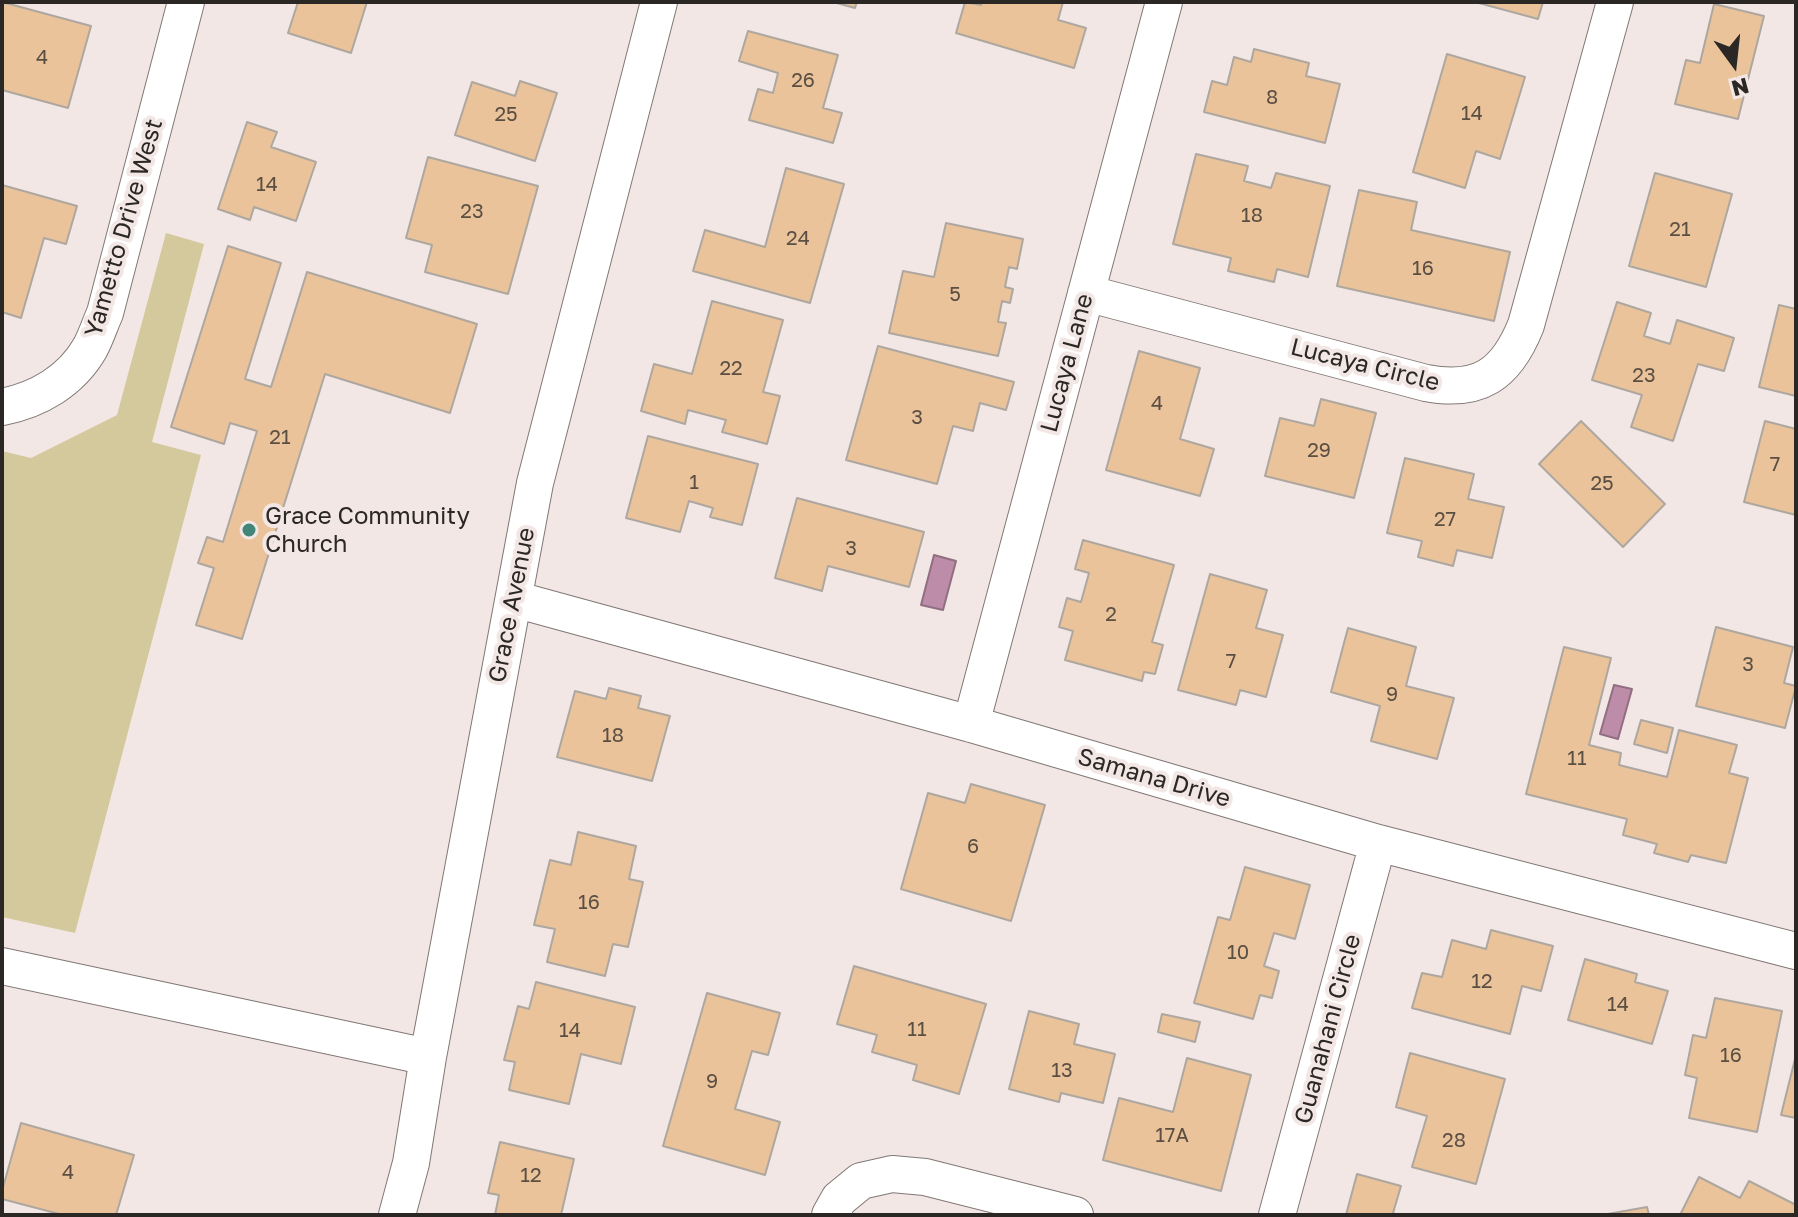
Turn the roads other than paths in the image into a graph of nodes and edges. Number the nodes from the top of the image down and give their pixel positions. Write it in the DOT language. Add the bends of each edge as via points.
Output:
graph roads {
  1 [pos="186,2"];
  2 [pos="659,2"];
  3 [pos="1164,2"];
  4 [pos="1615,2"];
  5 [pos="1086,293"];
  6 [pos="2,407"];
  7 [pos="514,599"];
  8 [pos="971,724"];
  9 [pos="1378,843"];
  10 [pos="1796,951"];
  11 [pos="2,966"];
  12 [pos="428,1057"];
  13 [pos="397,1215"];
  14 [pos="830,1215"];
  15 [pos="1075,1215"];
  16 [pos="1277,1215"];
  1 -- 6 [label="street, Yametto Drive West" via="105,313 90,348 49,390"];
  2 -- 7 [label="street, Grace Avenue" via="535,483"];
  3 -- 5 [label="street, Lucaya Lane"];
  4 -- 5 [label="street, Lucaya Circle" via="1526,325 1503,367 1483,380 1460,386 1426,383"];
  5 -- 8 [label="street, Lucaya Lane"];
  7 -- 8 [label="street, Samana Drive"];
  7 -- 12 [label="street, Grace Avenue"];
  8 -- 9 [label="street, Samana Drive"];
  9 -- 10 [label="street, Samana Drive"];
  9 -- 16 [label="street, Guanahani Circle"];
  11 -- 12 [label="street"];
  12 -- 13 [label="street, Grace Avenue"];
  14 -- 15 [label="street" via="839,1199 861,1181 892,1174 925,1177"];
}
